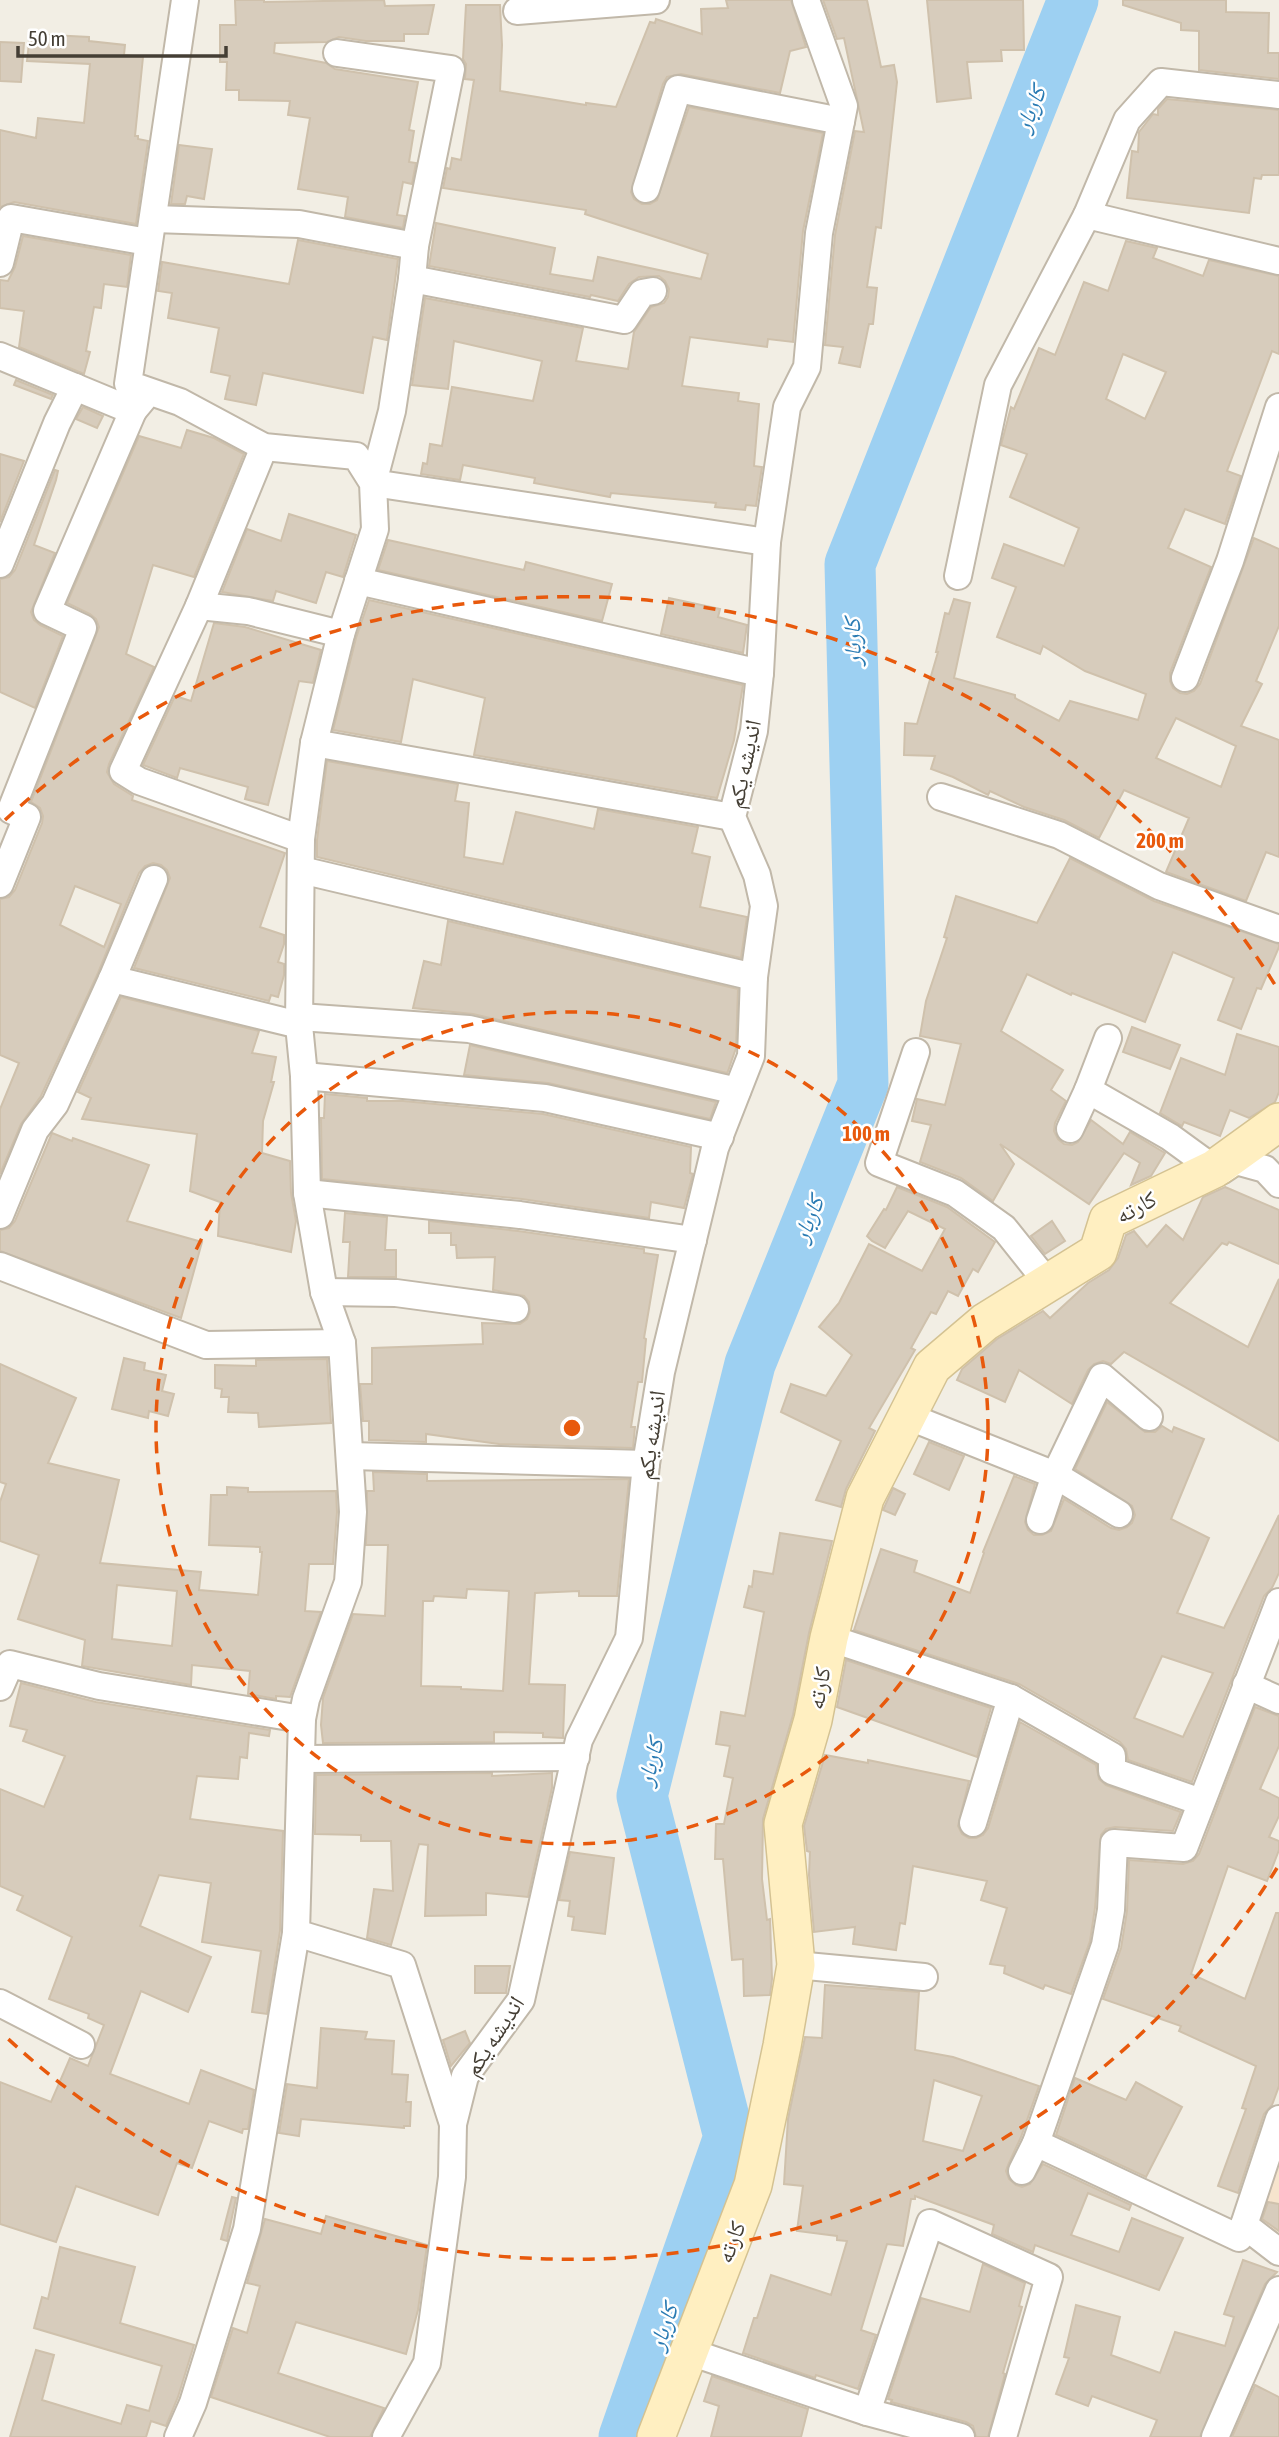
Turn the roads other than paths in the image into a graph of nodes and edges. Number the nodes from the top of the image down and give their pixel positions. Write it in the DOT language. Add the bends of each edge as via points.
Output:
graph roads {
  1 [pos="185,0"];
  2 [pos="656,0"];
  3 [pos="806,0"];
  4 [pos="517,11"];
  5 [pos="337,53"];
  6 [pos="1279,95"];
  7 [pos="841,121"];
  8 [pos="646,189"];
  9 [pos="1087,215"];
  10 [pos="151,231"];
  11 [pos="415,246"];
  12 [pos="1279,261"];
  13 [pos="0,263"];
  14 [pos="412,279"];
  15 [pos="653,290"];
  16 [pos="0,356"];
  17 [pos="75,387"];
  18 [pos="141,401"];
  19 [pos="1279,407"];
  20 [pos="264,447"];
  21 [pos="373,483"];
  22 [pos="767,542"];
  23 [pos="0,564"];
  24 [pos="958,576"];
  25 [pos="358,582"];
  26 [pos="199,606"];
  27 [pos="341,634"];
  28 [pos="760,673"];
  29 [pos="1185,678"];
  30 [pos="314,743"];
  31 [pos="941,797"];
  32 [pos="732,817"];
  33 [pos="302,839"];
  34 [pos="301,870"];
  35 [pos="154,879"];
  36 [pos="0,884"];
  37 [pos="1279,929"];
  38 [pos="754,977"];
  39 [pos="112,979"];
  40 [pos="300,1021"];
  41 [pos="1108,1038"];
  42 [pos="916,1052"];
  43 [pos="304,1076"];
  44 [pos="1088,1090"];
  45 [pos="737,1091"];
  46 [pos="1279,1122"];
  47 [pos="1070,1129"];
  48 [pos="720,1137"];
  49 [pos="1214,1169"];
  50 [pos="1279,1184"];
  51 [pos="307,1193"];
  52 [pos="1135,1205"];
  53 [pos="0,1215"];
  54 [pos="693,1240"];
  55 [pos="0,1266"];
  56 [pos="1048,1283"];
  57 [pos="324,1292"];
  58 [pos="515,1309"];
  59 [pos="342,1343"];
  60 [pos="906,1416"];
  61 [pos="1149,1417"];
  62 [pos="350,1456"];
  63 [pos="646,1464"];
  64 [pos="1055,1475"];
  65 [pos="1119,1514"];
  66 [pos="1040,1520"];
  67 [pos="1279,1602"];
  68 [pos="829,1638"];
  69 [pos="1246,1685"];
  70 [pos="0,1687"];
  71 [pos="1011,1698"];
  72 [pos="1279,1700"];
  73 [pos="302,1718"];
  74 [pos="576,1757"];
  75 [pos="302,1759"];
  76 [pos="1201,1802"];
  77 [pos="973,1823"];
  78 [pos="296,1933"];
  79 [pos="796,1965"];
  80 [pos="923,1977"];
  81 [pos="0,2003"];
  82 [pos="81,2045"];
  83 [pos="1279,2119"];
  84 [pos="453,2124"];
  85 [pos="1036,2143"];
  86 [pos="1023,2171"];
  87 [pos="1244,2225"];
  88 [pos="1279,2252"];
  89 [pos="1279,2290"];
  90 [pos="690,2352"];
  91 [pos="867,2412"];
  92 [pos="178,2437"];
  93 [pos="386,2437"];
  94 [pos="656,2437"];
  95 [pos="961,2437"];
  96 [pos="1003,2437"];
  97 [pos="1215,2437"];
  1 -- 10 [label="street"];
  2 -- 4 [label="street"];
  3 -- 7 [label="street, اندیشه یکم" via="844,106"];
  5 -- 11 [label="street" via="451,69"];
  6 -- 9 [label="street" via="1161,82 1128,120"];
  7 -- 8 [label="street" via="678,89"];
  7 -- 22 [label="street, اندیشه یکم" via="819,233 807,367 787,407"];
  9 -- 12 [label="street"];
  9 -- 24 [label="street" via="998,384"];
  10 -- 11 [label="street" via="299,224"];
  10 -- 13 [label="street" via="11,218"];
  10 -- 18 [label="street" via="128,384"];
  11 -- 14 [label="street"];
  14 -- 15 [label="street" via="624,320 642,293"];
  14 -- 21 [label="street" via="392,411"];
  16 -- 17 [label="street"];
  17 -- 18 [label="street"];
  17 -- 23 [label="street"];
  18 -- 20 [label="street" via="180,402"];
  18 -- 36 [label="street" via="47,611 83,628 11,810 27,817"];
  19 -- 29 [label="street" via="1230,562"];
  20 -- 21 [label="street" via="356,456"];
  20 -- 26 [label="street"];
  21 -- 22 [label="street"];
  21 -- 25 [label="street" via="375,529"];
  22 -- 28 [label="street, اندیشه یکم"];
  25 -- 27 [label="street"];
  25 -- 28 [label="street"];
  26 -- 27 [label="street" via="248,611"];
  26 -- 33 [label="street" via="123,771 139,781"];
  27 -- 30 [label="street"];
  28 -- 32 [label="street, اندیشه یکم" via="754,732"];
  30 -- 32 [label="street"];
  30 -- 33 [label="street"];
  31 -- 37 [label="street" via="1059,835 1159,886"];
  32 -- 38 [label="street, اندیشه یکم" via="757,875 764,906"];
  33 -- 34 [label="street"];
  34 -- 38 [label="street"];
  34 -- 40 [label="street"];
  35 -- 39 [label="street"];
  38 -- 45 [label="street, اندیشه یکم" via="751,1056"];
  39 -- 40 [label="street"];
  39 -- 53 [label="street" via="55,1104 35,1130"];
  40 -- 43 [label="street"];
  40 -- 45 [label="street" via="469,1030"];
  41 -- 44 [label="street"];
  42 -- 56 [label="street" via="879,1163 955,1193 1004,1228"];
  43 -- 48 [label="street" via="545,1098"];
  43 -- 51 [label="street"];
  44 -- 47 [label="street"];
  44 -- 49 [label="street" via="1170,1137"];
  45 -- 48 [label="street, اندیشه یکم"];
  46 -- 49 [label="street, کارته"];
  48 -- 54 [label="street, اندیشه یکم"];
  49 -- 52 [label="street, کارته"];
  50 -- 52 [label="street" via="1265,1169 1236,1161 1201,1183"];
  51 -- 54 [label="street" via="520,1215"];
  51 -- 57 [label="street"];
  52 -- 56 [label="street, کارته" via="1108,1220 1098,1252"];
  54 -- 63 [label="street, اندیشه یکم" via="661,1372"];
  55 -- 59 [label="street" via="206,1345"];
  56 -- 60 [label="street, کارته" via="985,1322 932,1367"];
  57 -- 58 [label="street" via="396,1293"];
  57 -- 59 [label="street"];
  59 -- 62 [label="street"];
  60 -- 64 [label="street"];
  60 -- 68 [label="street, کارته" via="865,1498"];
  61 -- 64 [label="street" via="1102,1377"];
  62 -- 63 [label="street"];
  62 -- 73 [label="street" via="353,1512 348,1583"];
  63 -- 74 [label="street, اندیشه یکم" via="629,1638 579,1740"];
  64 -- 65 [label="street"];
  64 -- 66 [label="street"];
  67 -- 69 [label="street"];
  68 -- 71 [label="street"];
  68 -- 79 [label="street, کارته" via="813,1720 783,1824"];
  69 -- 72 [label="street"];
  69 -- 76 [label="street"];
  70 -- 73 [label="street" via="10,1664 100,1686"];
  71 -- 76 [label="street" via="1112,1756 1112,1771"];
  71 -- 77 [label="street"];
  73 -- 75 [label="street"];
  74 -- 75 [label="street"];
  74 -- 84 [label="street, اندیشه یکم" via="522,2000 465,2076"];
  75 -- 78 [label="street"];
  76 -- 85 [label="street" via="1184,1848 1114,1843 1107,1935"];
  78 -- 84 [label="street" via="402,1965"];
  78 -- 92 [label="street" via="247,2229 193,2403"];
  79 -- 80 [label="street"];
  79 -- 90 [label="street, کارته" via="753,2185"];
  81 -- 82 [label="street"];
  83 -- 87 [label="street"];
  84 -- 93 [label="street, اندیشه یکم" via="452,2177 427,2363"];
  85 -- 86 [label="street"];
  85 -- 87 [label="street" via="1240,2238"];
  87 -- 88 [label="street"];
  89 -- 97 [label="street"];
  90 -- 91 [label="street"];
  90 -- 94 [label="street, کارته"];
  91 -- 95 [label="street"];
  91 -- 96 [label="street" via="930,2223 1049,2277"];
}
